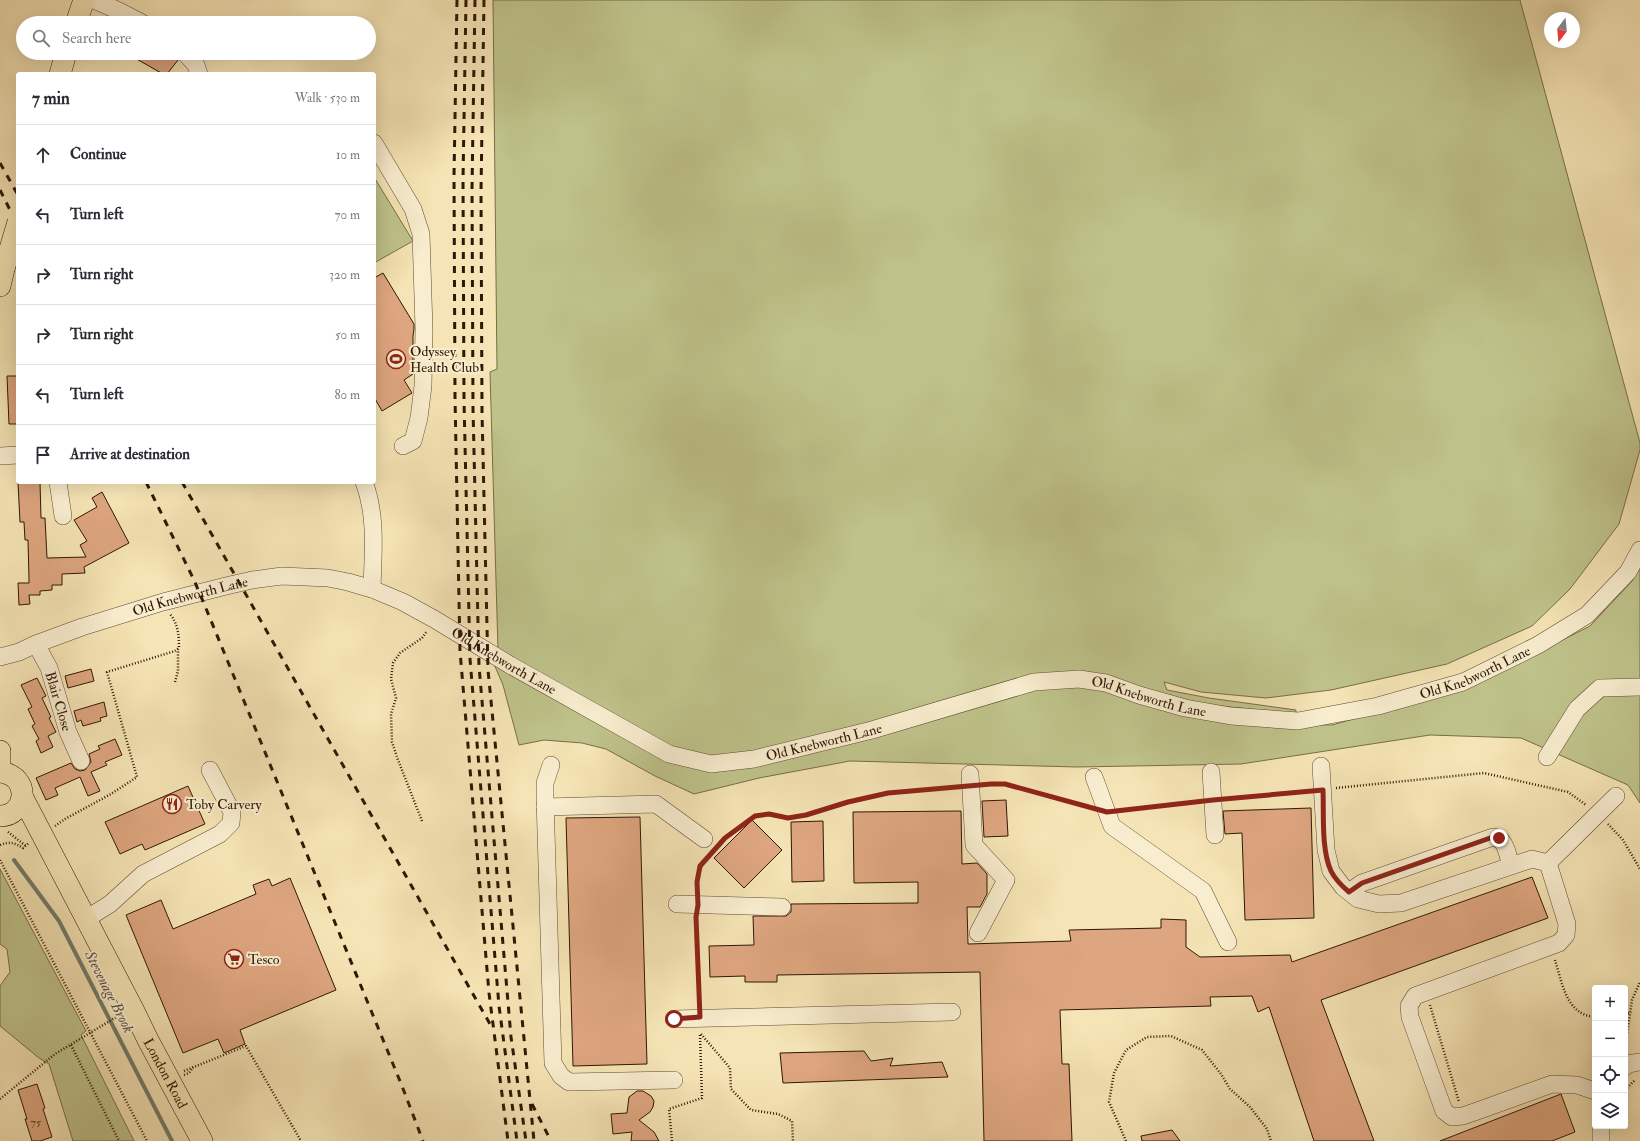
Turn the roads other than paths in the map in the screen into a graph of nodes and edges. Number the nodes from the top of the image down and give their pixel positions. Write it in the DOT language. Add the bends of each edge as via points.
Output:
graph roads {
  1 [pos="84,0"];
  2 [pos="94,0"];
  3 [pos="78,16"];
  4 [pos="129,16"];
  5 [pos="64,60"];
  6 [pos="191,60"];
  7 [pos="61,72"];
  8 [pos="198,72"];
  9 [pos="376,146"];
  10 [pos="16,229"];
  11 [pos="2,277"];
  12 [pos="403,446"];
  13 [pos="16,455"];
  14 [pos="0,456"];
  15 [pos="58,484"];
  16 [pos="365,484"];
  17 [pos="63,516"];
  18 [pos="1640,550"];
  19 [pos="372,589"];
  20 [pos="36,644"];
  21 [pos="0,657"];
  22 [pos="1640,687"];
  23 [pos="0,751"];
  24 [pos="1547,757"];
  25 [pos="80,761"];
  26 [pos="0,762"];
  27 [pos="551,765"];
  28 [pos="1321,766"];
  29 [pos="210,770"];
  30 [pos="0,772"];
  31 [pos="1211,772"];
  32 [pos="1094,777"];
  33 [pos="970,780"];
  34 [pos="1616,796"];
  35 [pos="23,798"];
  36 [pos="545,808"];
  37 [pos="3,821"];
  38 [pos="1215,835"];
  39 [pos="40,836"];
  40 [pos="711,845"];
  41 [pos="1548,863"];
  42 [pos="1511,865"];
  43 [pos="1349,892"];
  44 [pos="677,904"];
  45 [pos="782,907"];
  46 [pos="86,919"];
  47 [pos="978,933"];
  48 [pos="1228,942"];
  49 [pos="952,1012"];
  50 [pos="674,1019"];
  51 [pos="1640,1062"];
  52 [pos="1628,1064"];
  53 [pos="674,1080"];
  54 [pos="1592,1090"];
  55 [pos="1601,1129"];
  56 [pos="202,1141"];
  57 [pos="1601,1141"];
  1 -- 3 [label="main road"];
  2 -- 4 [label="street"];
  5 -- 7 [label="main road"];
  6 -- 8 [label="street"];
  9 -- 12 [label="street" via="414,209 421,234 423,386 413,442"];
  10 -- 11 [label="main road, bridge"];
  13 -- 14 [label="street"];
  15 -- 17 [label="street"];
  16 -- 19 [label="street" via="374,522"];
  18 -- 19 [label="street, Old Knebworth Lane" via="1628,572 1587,615 1544,641 1463,682 1378,706 1291,721 1231,716 1185,708 1106,683 1079,679 1034,682 872,730 754,760 711,764 669,754 510,665 434,619"];
  19 -- 20 [label="street, Old Knebworth Lane" via="328,578 282,576 252,580 163,602"];
  20 -- 21 [label="street, Old Knebworth Lane"];
  20 -- 25 [label="street, Blair Close" via="49,668 68,732"];
  22 -- 24 [label="street" via="1600,688 1577,709"];
  23 -- 26 [label="main road"];
  27 -- 36 [label="street" via="545,783"];
  28 -- 43 [label="street" via="1326,850 1331,871"];
  29 -- 46 [label="street" via="232,812 231,823 220,834 143,874 110,904"];
  30 -- 35 [label="main road, London Road" via="8,773 17,779 22,788"];
  31 -- 38 [label="street"];
  32 -- 48 [label="street" via="1112,826 1203,891"];
  33 -- 47 [label="street" via="974,845 1006,880"];
  34 -- 41 [label="street"];
  35 -- 37 [label="main road" via="17,810"];
  35 -- 39 [label="main road, London Road"];
  36 -- 40 [label="street" via="656,804"];
  36 -- 53 [label="street" via="553,1063 561,1076 569,1082"];
  37 -- 39 [label="main road"];
  39 -- 46 [label="main road, London Road"];
  41 -- 42 [label="street" via="1532,859"];
  41 -- 54 [label="street" via="1567,924 1566,936 1559,943 1415,996 1409,1006 1410,1017 1444,1111 1452,1117 1464,1116 1552,1084 1577,1085"];
  42 -- 43 [label="street" via="1401,903 1379,904 1358,899"];
  42 -- 43 [label="street" via="1502,840 1493,837 1362,883"];
  44 -- 45 [label="street"];
  46 -- 56 [label="main road, London Road"];
  49 -- 50 [label="street"];
  51 -- 52 [label="street"];
  55 -- 57 [label="street"];
}
